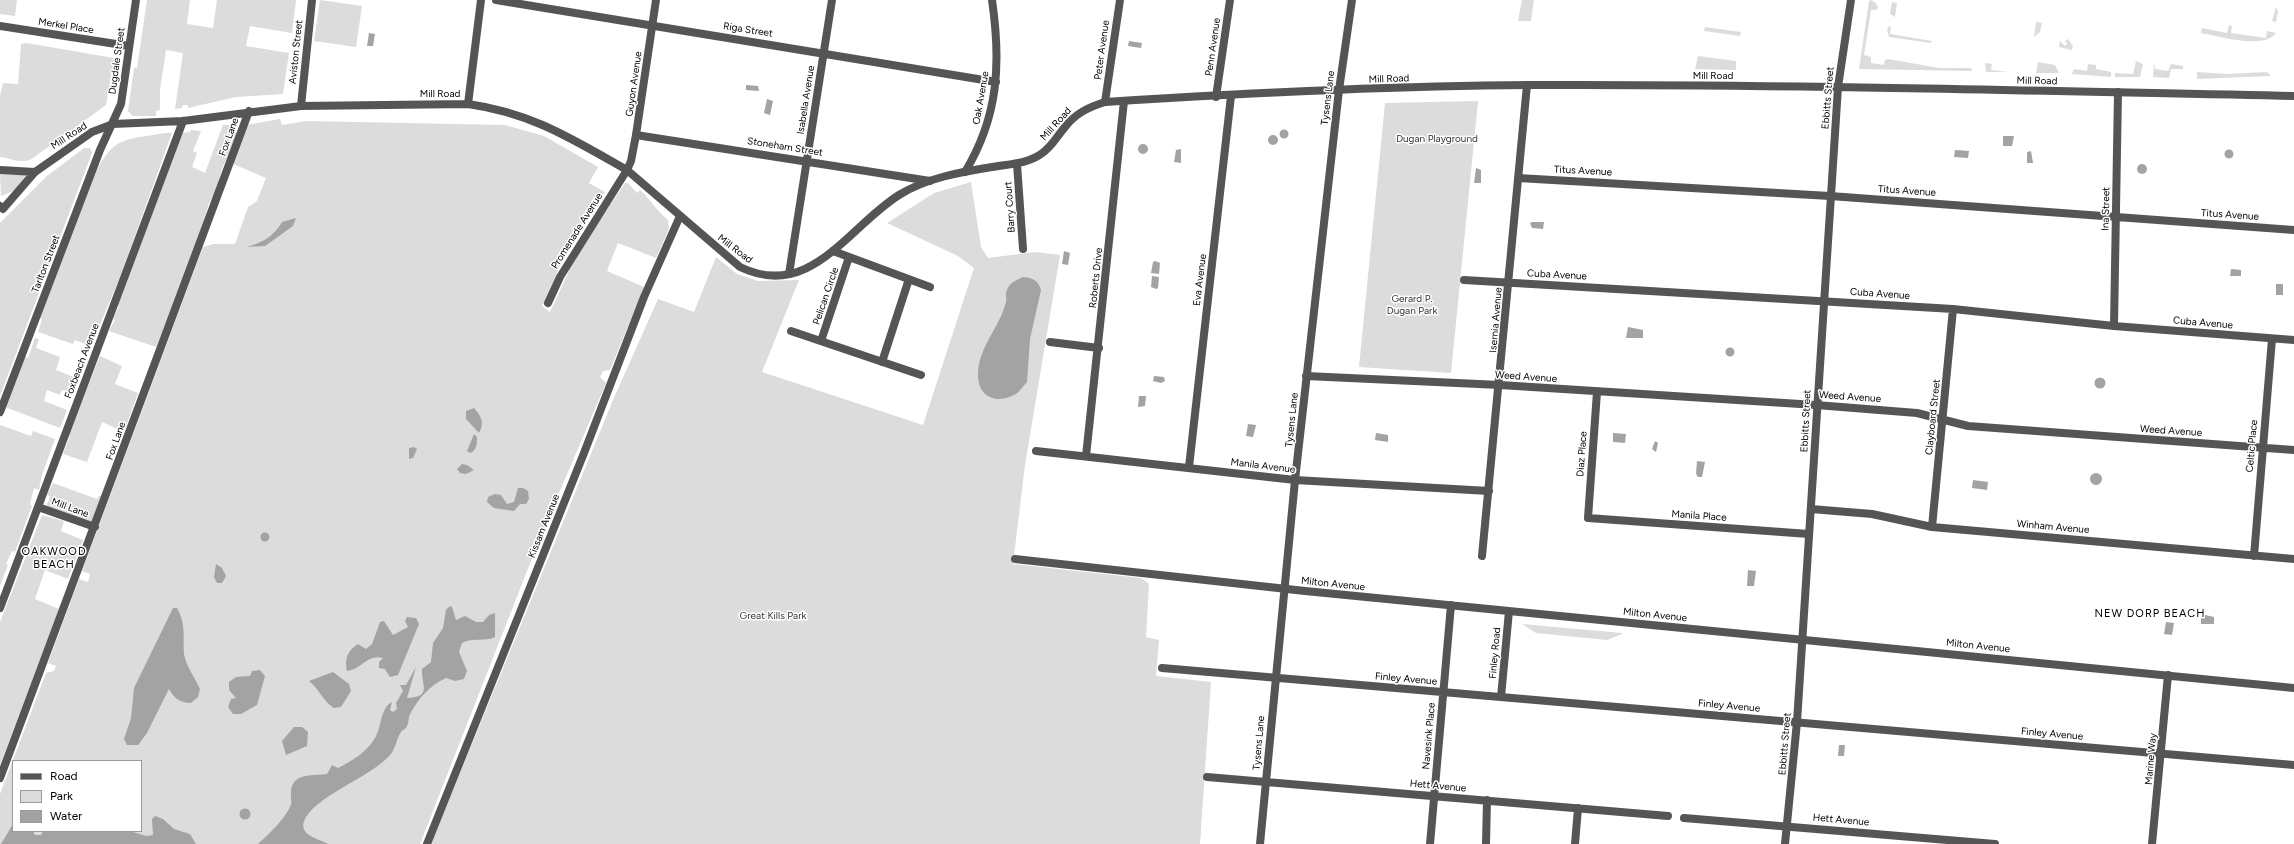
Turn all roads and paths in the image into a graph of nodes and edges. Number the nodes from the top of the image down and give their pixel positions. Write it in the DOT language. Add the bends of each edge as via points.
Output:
graph roads {
  1 [pos="136,0"];
  2 [pos="312,0"];
  3 [pos="481,0"];
  4 [pos="496,0"];
  5 [pos="656,0"];
  6 [pos="832,0"];
  7 [pos="992,0"];
  8 [pos="1120,0"];
  9 [pos="1230,0"];
  10 [pos="1352,0"];
  11 [pos="1851,0"];
  12 [pos="652,24"];
  13 [pos="0,26"];
  14 [pos="129,46"];
  15 [pos="824,52"];
  16 [pos="996,82"];
  17 [pos="1527,85"];
  18 [pos="1838,87"];
  19 [pos="1339,90"];
  20 [pos="2118,92"];
  21 [pos="1231,96"];
  22 [pos="2294,96"];
  23 [pos="1216,97"];
  24 [pos="1124,101"];
  25 [pos="1106,102"];
  26 [pos="468,104"];
  27 [pos="301,106"];
  28 [pos="249,111"];
  29 [pos="183,121"];
  30 [pos="113,124"];
  31 [pos="636,134"];
  32 [pos="807,160"];
  33 [pos="1017,164"];
  34 [pos="0,170"];
  35 [pos="627,170"];
  36 [pos="36,172"];
  37 [pos="966,172"];
  38 [pos="1518,178"];
  39 [pos="930,181"];
  40 [pos="1830,196"];
  41 [pos="0,206"];
  42 [pos="680,216"];
  43 [pos="2115,216"];
  44 [pos="2294,230"];
  45 [pos="1023,249"];
  46 [pos="833,251"];
  47 [pos="849,258"];
  48 [pos="789,274"];
  49 [pos="909,280"];
  50 [pos="1464,280"];
  51 [pos="1509,282"];
  52 [pos="930,287"];
  53 [pos="1823,300"];
  54 [pos="548,303"];
  55 [pos="1953,309"];
  56 [pos="2114,326"];
  57 [pos="791,331"];
  58 [pos="2272,339"];
  59 [pos="2294,340"];
  60 [pos="821,341"];
  61 [pos="1050,342"];
  62 [pos="1099,348"];
  63 [pos="882,362"];
  64 [pos="921,375"];
  65 [pos="1306,376"];
  66 [pos="1500,386"];
  67 [pos="1597,392"];
  68 [pos="1816,405"];
  69 [pos="0,412"];
  70 [pos="1943,420"];
  71 [pos="2262,447"];
  72 [pos="2294,450"];
  73 [pos="1036,451"];
  74 [pos="1086,456"];
  75 [pos="1189,467"];
  76 [pos="1295,480"];
  77 [pos="1489,491"];
  78 [pos="38,507"];
  79 [pos="1811,509"];
  80 [pos="1588,518"];
  81 [pos="1932,526"];
  82 [pos="95,527"];
  83 [pos="1810,534"];
  84 [pos="1482,556"];
  85 [pos="2254,556"];
  86 [pos="1015,559"];
  87 [pos="2294,559"];
  88 [pos="1285,589"];
  89 [pos="1451,605"];
  90 [pos="0,608"];
  91 [pos="1509,610"];
  92 [pos="1803,639"];
  93 [pos="1162,668"];
  94 [pos="2168,675"];
  95 [pos="1275,678"];
  96 [pos="2294,688"];
  97 [pos="1443,692"];
  98 [pos="1501,697"];
  99 [pos="1797,722"];
  100 [pos="2161,753"];
  101 [pos="2294,765"];
  102 [pos="1207,777"];
  103 [pos="0,778"];
  104 [pos="1266,782"];
  105 [pos="1434,796"];
  106 [pos="1487,800"];
  107 [pos="1578,808"];
  108 [pos="1668,816"];
  109 [pos="1684,818"];
  110 [pos="1788,826"];
  111 [pos="427,844"];
  112 [pos="1260,844"];
  113 [pos="1430,844"];
  114 [pos="1486,844"];
  115 [pos="1575,844"];
  116 [pos="1785,844"];
  117 [pos="1995,844"];
  118 [pos="2152,844"];
  1 -- 14 [label="street, Dugdale Street"];
  2 -- 27 [label="street, Aviston Street"];
  3 -- 26 [label="street"];
  4 -- 12 [label="street, Riga Street"];
  5 -- 12 [label="street, Guyon Avenue"];
  6 -- 15 [label="street, Isabella Avenue"];
  7 -- 16 [label="street, Oak Avenue" via="998,39"];
  8 -- 25 [label="street, Peter Avenue"];
  9 -- 23 [label="street, Penn Avenue"];
  10 -- 19 [label="street, Tysens Lane"];
  11 -- 18 [label="street, Ebbitts Street"];
  12 -- 15 [label="street, Riga Street"];
  12 -- 31 [label="street, Guyon Avenue"];
  13 -- 14 [label="street, Merkel Place"];
  14 -- 30 [label="street, Dugdale Street" via="121,104"];
  15 -- 16 [label="street, Riga Street"];
  15 -- 32 [label="street, Isabella Avenue"];
  16 -- 37 [label="street, Oak Avenue" via="985,132"];
  17 -- 18 [label="street, Mill Road"];
  17 -- 19 [label="street, Mill Road"];
  17 -- 38 [label="street, Isernia Avenue"];
  18 -- 20 [label="street, Mill Road"];
  18 -- 40 [label="street, Ebbitts Street"];
  19 -- 21 [label="street, Mill Road"];
  19 -- 65 [label="street, Tysens Lane"];
  20 -- 22 [label="street, Mill Road"];
  20 -- 43 [label="street, Ina Street"];
  21 -- 23 [label="street, Mill Road"];
  21 -- 75 [label="street, Eva Avenue"];
  23 -- 24 [label="street, Mill Road"];
  24 -- 25 [label="street, Mill Road"];
  24 -- 62 [label="street, Roberts Drive"];
  25 -- 33 [label="street, Mill Road" via="1088,108 1072,118 1042,154"];
  26 -- 27 [label="street, Mill Road"];
  26 -- 35 [label="street, Mill Road" via="504,111 543,124"];
  27 -- 28 [label="street, Mill Road"];
  28 -- 29 [label="street, Mill Road"];
  28 -- 82 [label="street, Fox Lane"];
  29 -- 30 [label="street, Mill Road"];
  29 -- 78 [label="street, Foxbeach Avenue"];
  30 -- 36 [label="street, Mill Road" via="92,132"];
  30 -- 69 [label="street, Tarlton Street" via="100,150"];
  31 -- 32 [label="street, Stoneham Street"];
  31 -- 35 [label="street, Guyon Avenue"];
  32 -- 39 [label="street, Stoneham Street"];
  32 -- 48 [label="street, Isabella Avenue"];
  33 -- 37 [label="street, Mill Road"];
  33 -- 45 [label="street, Barry Court"];
  34 -- 36 [label="street"];
  35 -- 42 [label="street, Mill Road"];
  35 -- 54 [label="street, Promenade Avenue" via="560,277"];
  36 -- 41 [label="street, Mill Road" via="3,208"];
  37 -- 39 [label="street, Mill Road"];
  38 -- 40 [label="street, Titus Avenue"];
  38 -- 51 [label="street, Isernia Avenue"];
  39 -- 46 [label="street, Mill Road" via="899,195"];
  40 -- 43 [label="street, Titus Avenue"];
  40 -- 53 [label="street, Ebbitts Street"];
  42 -- 48 [label="street, Mill Road" via="740,267 751,273 771,277"];
  42 -- 111 [label="street, Kissam Avenue" via="644,296 581,461"];
  43 -- 44 [label="street, Titus Avenue"];
  43 -- 56 [label="street, Ina Street"];
  46 -- 47 [label="street, Pelican Circle"];
  46 -- 48 [label="street, Mill Road" via="808,268"];
  47 -- 49 [label="street, Pelican Circle"];
  47 -- 60 [label="street, Pelican Circle"];
  49 -- 52 [label="street, Pelican Circle"];
  49 -- 63 [label="street"];
  50 -- 51 [label="street, Cuba Avenue"];
  51 -- 53 [label="street, Cuba Avenue"];
  51 -- 66 [label="street, Isernia Avenue"];
  53 -- 55 [label="street, Cuba Avenue"];
  53 -- 68 [label="street, Ebbitts Street"];
  55 -- 56 [label="street, Cuba Avenue"];
  55 -- 70 [label="street, Clayboard Street"];
  56 -- 58 [label="street, Cuba Avenue"];
  57 -- 60 [label="street, Pelican Circle"];
  58 -- 59 [label="street, Cuba Avenue"];
  58 -- 71 [label="street, Celtic Place"];
  60 -- 63 [label="street, Pelican Circle"];
  61 -- 62 [label="street"];
  62 -- 74 [label="street, Roberts Drive"];
  63 -- 64 [label="street, Pelican Circle"];
  65 -- 66 [label="street, Weed Avenue"];
  65 -- 76 [label="street, Tysens Lane"];
  66 -- 67 [label="street, Weed Avenue"];
  66 -- 77 [label="street, Isernia Avenue"];
  67 -- 68 [label="street, Weed Avenue"];
  67 -- 80 [label="street, Diaz Place"];
  68 -- 70 [label="street, Weed Avenue" via="1917,413"];
  68 -- 79 [label="street, Ebbitts Street"];
  70 -- 71 [label="street, Weed Avenue" via="1968,426"];
  70 -- 81 [label="street, Clayboard Street"];
  71 -- 72 [label="street, Weed Avenue"];
  71 -- 85 [label="street, Celtic Place"];
  73 -- 74 [label="street, Manila Avenue"];
  74 -- 75 [label="street, Manila Avenue"];
  75 -- 76 [label="street, Manila Avenue"];
  76 -- 77 [label="street, Manila Avenue"];
  76 -- 88 [label="street, Tysens Lane"];
  77 -- 84 [label="street, Isernia Avenue"];
  78 -- 82 [label="street, Mill Lane"];
  78 -- 90 [label="street, Foxbeach Avenue"];
  79 -- 81 [label="street, Winham Avenue" via="1872,514"];
  79 -- 83 [label="street, Ebbitts Street"];
  80 -- 83 [label="street, Manila Place"];
  81 -- 85 [label="street, Winham Avenue"];
  82 -- 103 [label="street, Fox Lane"];
  83 -- 92 [label="street, Ebbitts Street"];
  85 -- 87 [label="street, Winham Avenue"];
  86 -- 88 [label="street, Milton Avenue"];
  88 -- 89 [label="street, Milton Avenue"];
  88 -- 95 [label="street, Tysens Lane"];
  89 -- 91 [label="street, Milton Avenue"];
  89 -- 97 [label="street, Navesink Place"];
  91 -- 92 [label="street, Milton Avenue"];
  91 -- 98 [label="street, Finley Road"];
  92 -- 94 [label="street, Milton Avenue"];
  92 -- 99 [label="street, Ebbitts Street"];
  93 -- 95 [label="street, Finley Avenue"];
  94 -- 96 [label="street, Milton Avenue"];
  94 -- 100 [label="street, Marine Way"];
  95 -- 97 [label="street, Finley Avenue"];
  95 -- 104 [label="street, Tysens Lane"];
  97 -- 98 [label="street, Finley Avenue"];
  97 -- 105 [label="street, Navesink Place"];
  98 -- 99 [label="street, Finley Avenue"];
  99 -- 100 [label="street, Finley Avenue"];
  99 -- 110 [label="street, Ebbitts Street"];
  100 -- 101 [label="street, Finley Avenue"];
  100 -- 118 [label="street, Marine Way"];
  102 -- 104 [label="street, Hett Avenue"];
  104 -- 105 [label="street, Hett Avenue"];
  104 -- 112 [label="street, Tysens Lane"];
  105 -- 106 [label="street, Hett Avenue"];
  105 -- 113 [label="street, Navesink Place"];
  106 -- 107 [label="street, Hett Avenue"];
  106 -- 114 [label="street"];
  107 -- 108 [label="street, Hett Avenue"];
  107 -- 115 [label="street"];
  109 -- 110 [label="street, Hett Avenue"];
  110 -- 116 [label="street, Ebbitts Street"];
  110 -- 117 [label="street, Hett Avenue"];
}
